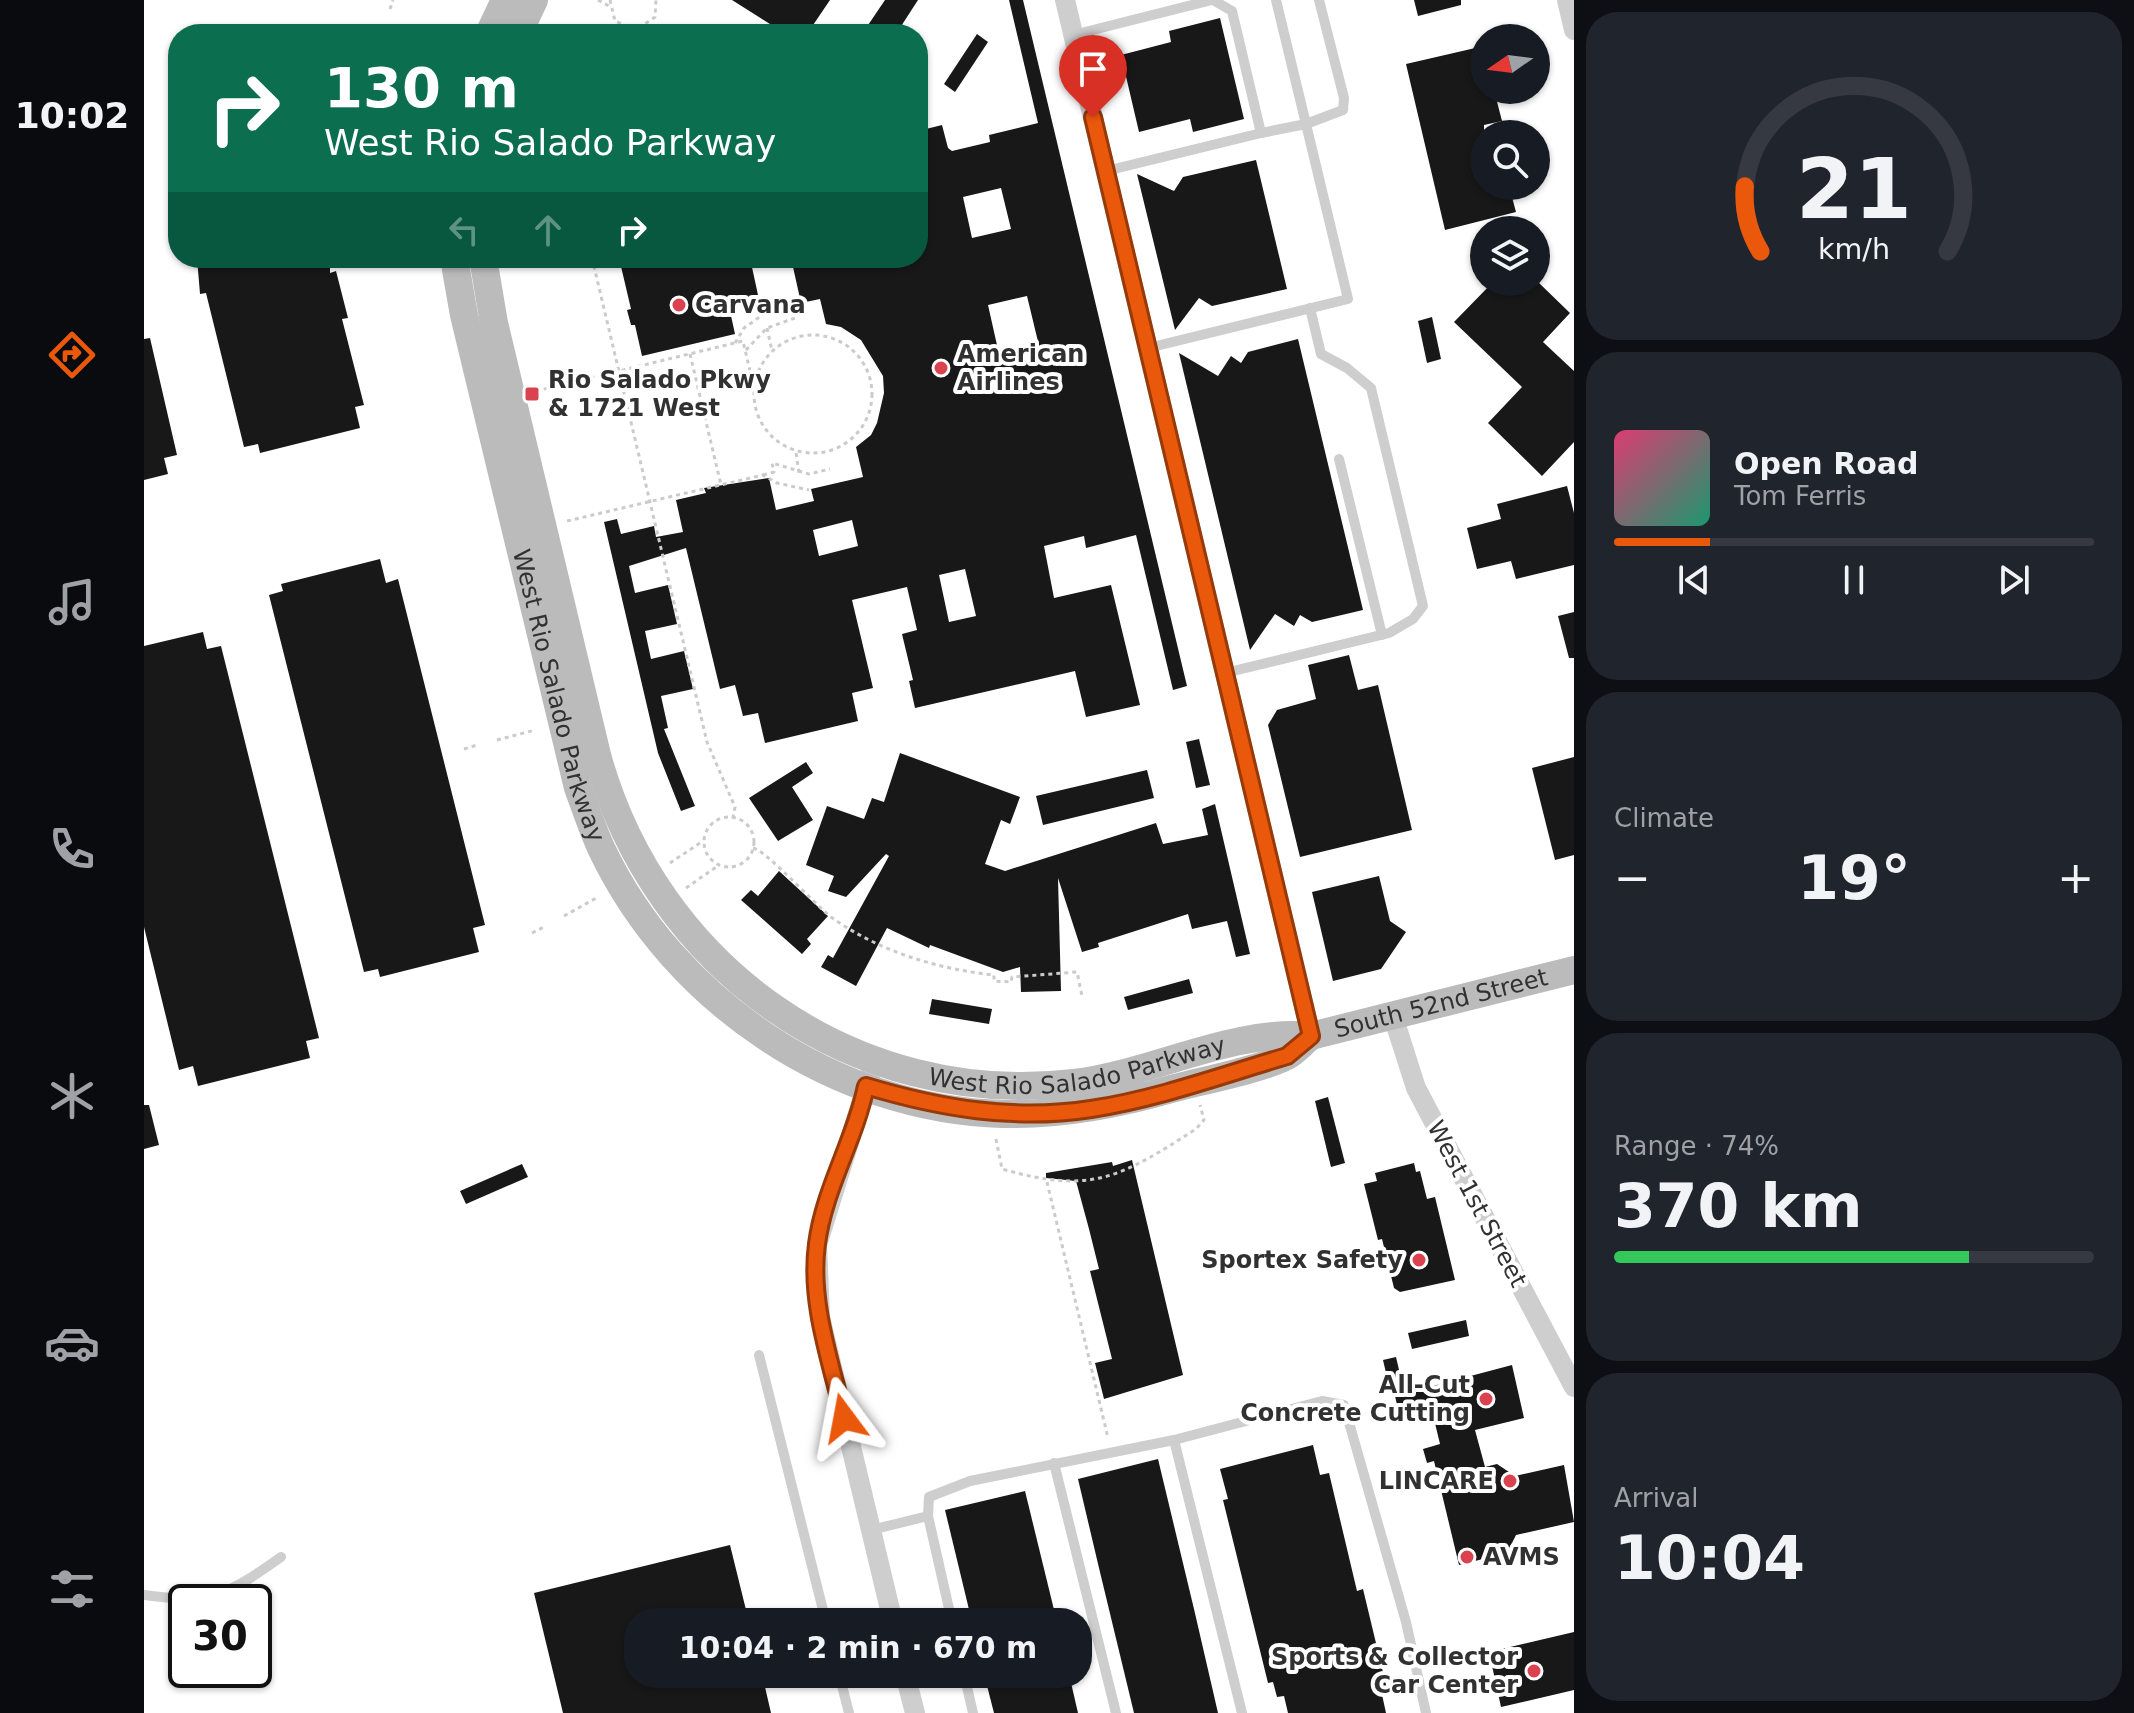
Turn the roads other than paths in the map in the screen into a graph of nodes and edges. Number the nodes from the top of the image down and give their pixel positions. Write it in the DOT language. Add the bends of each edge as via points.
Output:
graph roads {
  1 [pos="505,0"];
  2 [pos="534,0"];
  3 [pos="1065,0"];
  4 [pos="1235,0"];
  5 [pos="1276,0"];
  6 [pos="1319,0"];
  7 [pos="1567,0"];
  8 [pos="1215,1"];
  9 [pos="494,24"];
  10 [pos="523,24"];
  11 [pos="1574,30"];
  12 [pos="1073,35"];
  13 [pos="1306,124"];
  14 [pos="1261,133"];
  15 [pos="1106,171"];
  16 [pos="456,268"];
  17 [pos="485,268"];
  18 [pos="1310,308"];
  19 [pos="1148,348"];
  20 [pos="1339,459"];
  21 [pos="1382,635"];
  22 [pos="1225,673"];
  23 [pos="1574,970"];
  24 [pos="1393,1016"];
  25 [pos="1311,1036"];
  26 [pos="871,1073"];
  27 [pos="759,1355"];
  28 [pos="1574,1387"];
  29 [pos="1174,1440"];
  30 [pos="1054,1463"];
  31 [pos="928,1516"];
  32 [pos="871,1530"];
  33 [pos="281,1557"];
  34 [pos="144,1595"];
  35 [pos="822,1608"];
  36 [pos="890,1608"];
  37 [pos="949,1608"];
  38 [pos="843,1688"];
  39 [pos="909,1688"];
  40 [pos="967,1688"];
  41 [pos="849,1713"];
  42 [pos="915,1713"];
  43 [pos="973,1713"];
  44 [pos="1116,1713"];
  45 [pos="1242,1713"];
  46 [pos="1426,1713"];
  1 -- 9 [label="main road"];
  2 -- 10 [label="main road"];
  3 -- 12 [label="street"];
  4 -- 8 [label="lane"];
  5 -- 13 [label="lane"];
  6 -- 13 [label="lane" via="1343,110"];
  7 -- 11 [label="street"];
  8 -- 12 [label="lane"];
  8 -- 14 [label="lane" via="1232,11"];
  12 -- 15 [label="street"];
  13 -- 14 [label="lane"];
  13 -- 18 [label="lane" via="1348,299"];
  14 -- 15 [label="lane"];
  15 -- 19 [label="street"];
  16 -- 26 [label="main road, West Rio Salado Parkway" via="565,738 602,850 633,903 704,989 803,1061"];
  17 -- 26 [label="main road, West Rio Salado Parkway" via="597,755 632,849 672,912 736,979"];
  18 -- 19 [label="lane"];
  18 -- 21 [label="lane" via="1321,354 1371,388 1423,606 1413,619"];
  19 -- 22 [label="street"];
  20 -- 21 [label="lane"];
  21 -- 22 [label="lane"];
  22 -- 25 [label="street"];
  23 -- 24 [label="main road, South 52nd Street"];
  24 -- 25 [label="main road, South 52nd Street"];
  24 -- 28 [label="street, West 1st Street" via="1416,1088"];
  25 -- 26 [label="main road, West Rio Salado Parkway" via="1280,1033 1058,1085"];
  26 -- 32 [label="street" via="817,1245 820,1317"];
  27 -- 35 [label="lane"];
  29 -- 30 [label="lane"];
  29 -- 45 [label="lane"];
  29 -- 46 [label="lane" via="1322,1401 1344,1405 1406,1622"];
  30 -- 31 [label="lane" via="970,1481 929,1497"];
  30 -- 44 [label="lane"];
  31 -- 32 [label="lane"];
  31 -- 37 [label="lane"];
  32 -- 36 [label="street"];
  33 -- 34 [label="lane" via="234,1590 188,1601"];
  38 -- 41 [label="lane"];
  39 -- 42 [label="street"];
  40 -- 43 [label="lane"];
}
